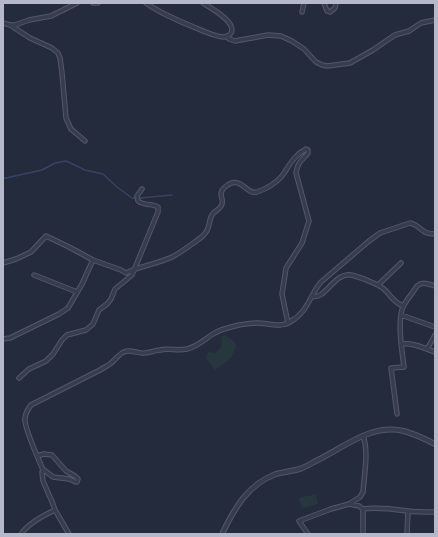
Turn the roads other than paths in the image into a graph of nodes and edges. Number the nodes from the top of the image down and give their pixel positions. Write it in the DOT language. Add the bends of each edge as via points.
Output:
graph roads {
  1 [pos="77,3"];
  2 [pos="93,3"];
  3 [pos="98,3"];
  4 [pos="146,3"];
  5 [pos="203,3"];
  6 [pos="304,3"];
  7 [pos="324,3"];
  8 [pos="336,3"];
  9 [pos="302,12"];
  10 [pos="435,20"];
  11 [pos="3,23"];
  12 [pos="10,25"];
  13 [pos="227,36"];
  14 [pos="85,140"];
  15 [pos="142,189"];
  16 [pos="435,234"];
  17 [pos="93,260"];
  18 [pos="3,263"];
  19 [pos="401,263"];
  20 [pos="135,268"];
  21 [pos="34,275"];
  22 [pos="378,285"];
  23 [pos="435,286"];
  24 [pos="77,292"];
  25 [pos="312,296"];
  26 [pos="403,306"];
  27 [pos="401,315"];
  28 [pos="288,323"];
  29 [pos="435,327"];
  30 [pos="435,336"];
  31 [pos="3,339"];
  32 [pos="402,344"];
  33 [pos="427,349"];
  34 [pos="435,352"];
  35 [pos="19,378"];
  36 [pos="397,414"];
  37 [pos="363,436"];
  38 [pos="435,444"];
  39 [pos="37,456"];
  40 [pos="43,470"];
  41 [pos="350,504"];
  42 [pos="363,509"];
  43 [pos="55,510"];
  44 [pos="408,511"];
  45 [pos="435,512"];
  46 [pos="21,534"];
  47 [pos="69,534"];
  48 [pos="222,534"];
  49 [pos="308,534"];
  50 [pos="363,534"];
  51 [pos="407,534"];
  1 -- 12 [label="street" via="51,16"];
  2 -- 3 [label="street"];
  4 -- 13 [label="street" via="177,20 214,35"];
  5 -- 13 [label="street" via="218,12 232,26"];
  6 -- 9 [label="street"];
  7 -- 8 [label="street" via="330,12"];
  10 -- 13 [label="street" via="421,23 409,32 395,35 350,63 327,66 316,62 304,49 281,36 268,35 235,41"];
  11 -- 12 [label="street"];
  12 -- 14 [label="street" via="58,53 66,118 71,129"];
  15 -- 20 [label="street" via="137,196 138,202 158,207 158,212"];
  16 -- 25 [label="street" via="423,232 410,223 380,233 322,282"];
  17 -- 18 [label="street" via="46,236 31,252"];
  17 -- 20 [label="street" via="126,273"];
  17 -- 24 [label="street"];
  19 -- 22 [label="street"];
  20 -- 28 [label="street" via="172,257 206,233 212,215 222,206 223,188 236,183 254,193 271,186 294,157 306,149 308,153 299,161 296,173 309,221 302,243 286,268 282,294"];
  20 -- 35 [label="street" via="132,275 114,289 111,299 99,310 93,324 86,330 67,335 53,354"];
  21 -- 24 [label="street"];
  22 -- 25 [label="street" via="346,275 340,277 319,296"];
  22 -- 26 [label="street"];
  23 -- 26 [label="street" via="420,283"];
  24 -- 31 [label="street" via="68,308 59,314"];
  25 -- 28 [label="street" via="303,312"];
  26 -- 27 [label="street"];
  27 -- 29 [label="street"];
  27 -- 32 [label="street"];
  28 -- 39 [label="street" via="257,323 226,328 188,349 122,353 100,370 31,405 24,421"];
  30 -- 33 [label="street"];
  32 -- 33 [label="street"];
  32 -- 36 [label="street" via="404,366 391,368"];
  33 -- 34 [label="street"];
  37 -- 38 [label="street" via="378,430 392,429 404,431"];
  37 -- 41 [label="street" via="366,454 363,492"];
  37 -- 48 [label="street" via="316,462 276,474 260,482 242,499"];
  39 -- 40 [label="street"];
  39 -- 40 [label="street" via="52,455 66,471 78,478 78,481 56,478"];
  40 -- 43 [label="street" via="43,481"];
  41 -- 42 [label="street"];
  41 -- 49 [label="street" via="299,521"];
  42 -- 44 [label="street" via="388,508"];
  42 -- 50 [label="street"];
  43 -- 46 [label="street" via="33,522"];
  43 -- 47 [label="street"];
  44 -- 45 [label="street"];
  44 -- 51 [label="street"];
}
